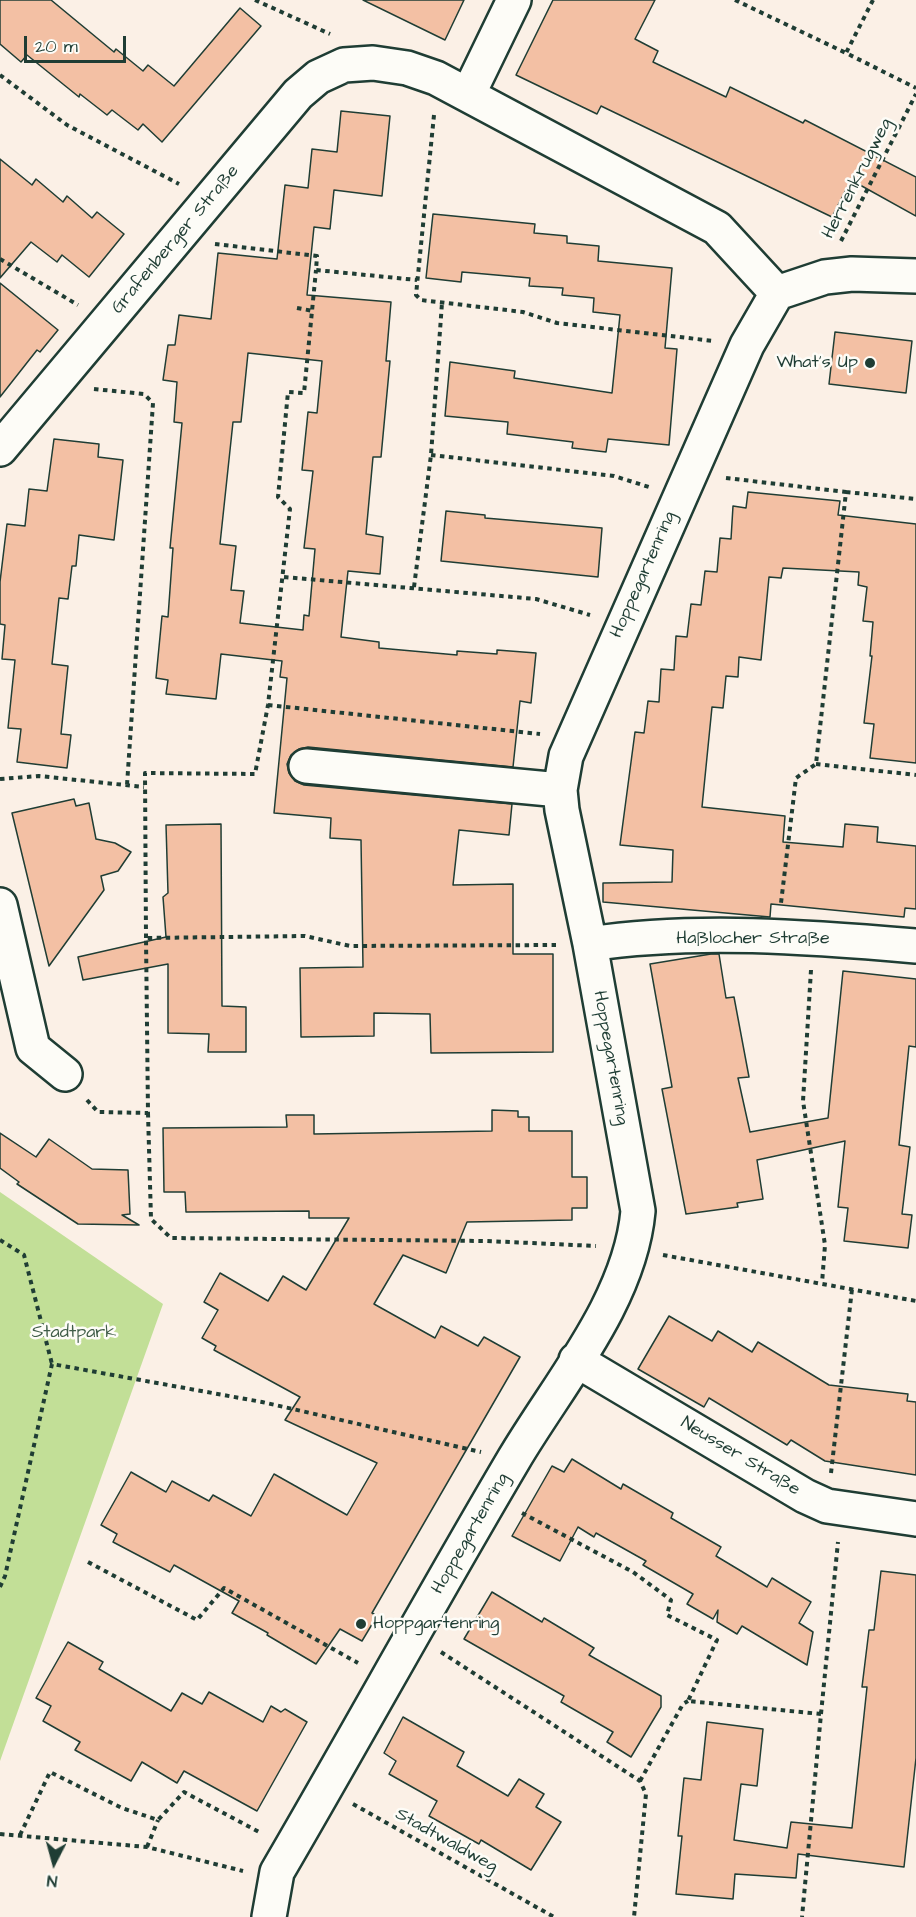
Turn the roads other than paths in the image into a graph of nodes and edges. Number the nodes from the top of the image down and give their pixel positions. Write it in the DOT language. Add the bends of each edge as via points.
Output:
graph roads {
  1 [pos="514,0"];
  2 [pos="468,95"];
  3 [pos="916,276"];
  4 [pos="777,293"];
  5 [pos="0,449"];
  6 [pos="306,766"];
  7 [pos="560,790"];
  8 [pos="0,905"];
  9 [pos="590,944"];
  10 [pos="916,946"];
  11 [pos="65,1074"];
  12 [pos="576,1360"];
  13 [pos="916,1518"];
  14 [pos="269,1917"];
  1 -- 2 [label="street"];
  2 -- 4 [label="street, Grafenberger Straße" via="717,228"];
  2 -- 5 [label="street, Grafenberger Straße" via="407,68 373,63 344,65 318,77 298,94"];
  3 -- 4 [label="street" via="825,277"];
  4 -- 7 [label="street, Hoppegartenring" via="747,345 622,626 566,756"];
  6 -- 7 [label="street"];
  7 -- 9 [label="street, Hoppegartenring"];
  8 -- 11 [label="street" via="33,1048"];
  9 -- 10 [label="street, Haßlocher Straße" via="623,939 777,936"];
  9 -- 12 [label="street, Hoppegartenring" via="638,1211 632,1250 619,1285"];
  12 -- 13 [label="street, Neusser Straße" via="784,1484 835,1508"];
  12 -- 14 [label="street, Hoppegartenring" via="412,1634 284,1860"];
}
